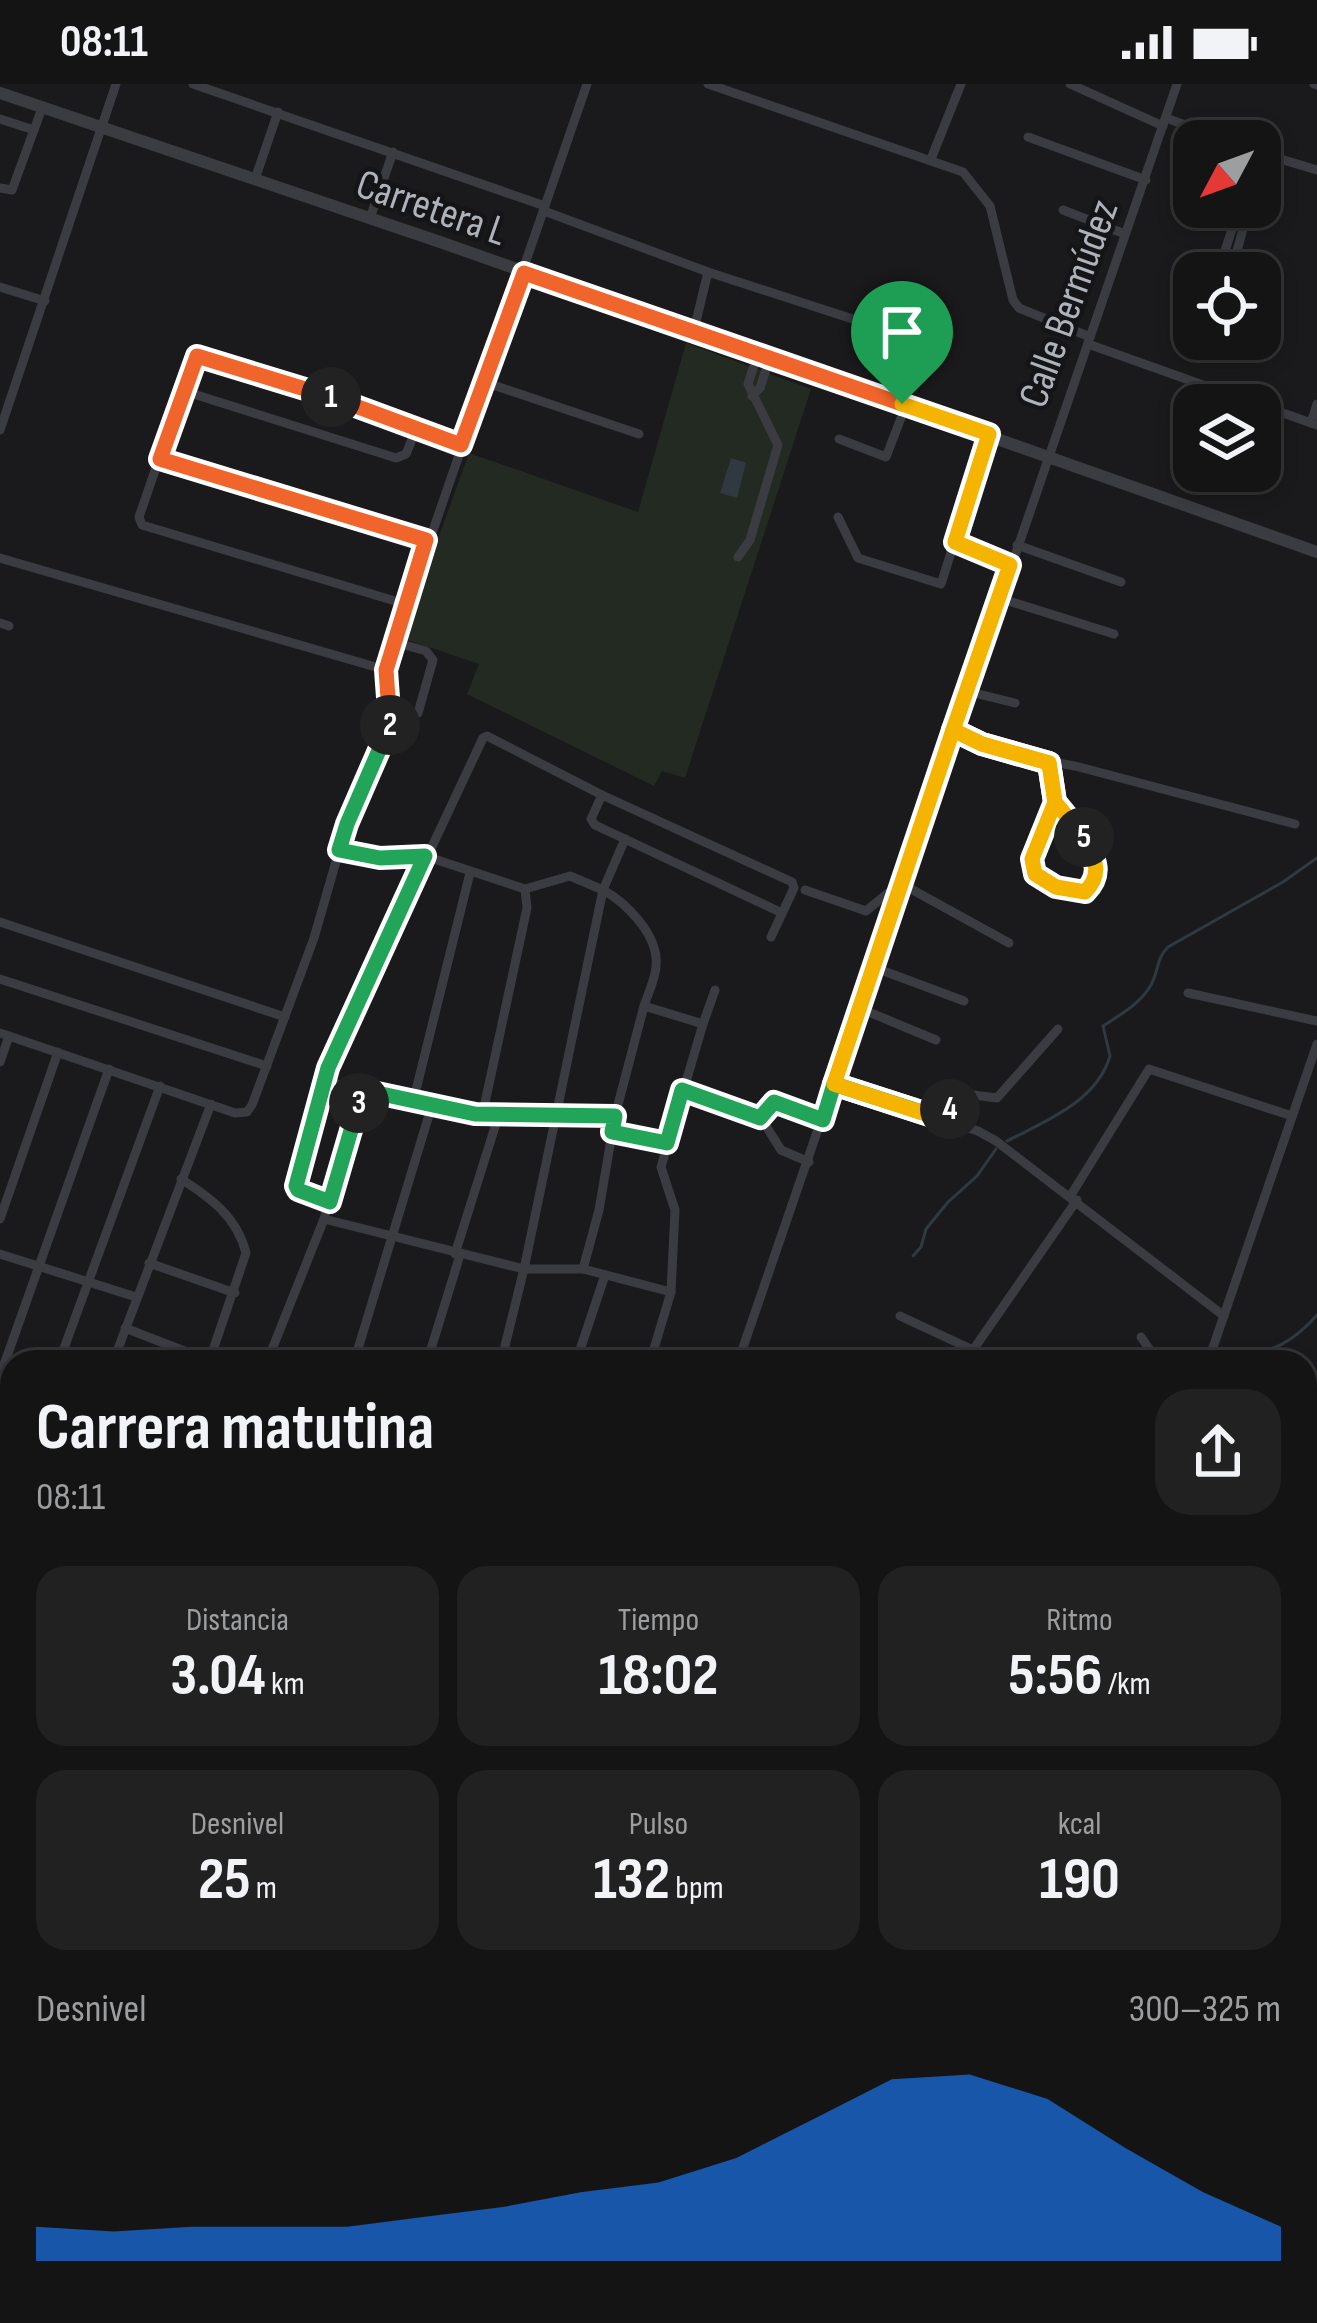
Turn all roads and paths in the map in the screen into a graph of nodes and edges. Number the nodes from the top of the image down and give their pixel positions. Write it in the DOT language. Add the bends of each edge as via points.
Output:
graph roads {
  1 [pos="116,84"];
  2 [pos="194,84"];
  3 [pos="587,84"];
  4 [pos="708,84"];
  5 [pos="961,84"];
  6 [pos="1070,84"];
  7 [pos="1177,84"];
  8 [pos="0,93"];
  9 [pos="43,108"];
  10 [pos="278,112"];
  11 [pos="0,119"];
  12 [pos="1165,122"];
  13 [pos="1173,124"];
  14 [pos="101,127"];
  15 [pos="34,130"];
  16 [pos="1028,137"];
  17 [pos="393,152"];
  18 [pos="931,159"];
  19 [pos="1281,159"];
  20 [pos="1317,170"];
  21 [pos="254,179"];
  22 [pos="1146,180"];
  23 [pos="0,188"];
  24 [pos="544,208"];
  25 [pos="1063,210"];
  26 [pos="370,218"];
  27 [pos="1125,234"];
  28 [pos="709,272"];
  29 [pos="524,273"];
  30 [pos="0,286"];
  31 [pos="46,301"];
  32 [pos="693,334"];
  33 [pos="1089,340"];
  34 [pos="763,358"];
  35 [pos="484,382"];
  36 [pos="1205,384"];
  37 [pos="184,391"];
  38 [pos="904,404"];
  39 [pos="1317,404"];
  40 [pos="1281,412"];
  41 [pos="1314,424"];
  42 [pos="417,428"];
  43 [pos="0,430"];
  44 [pos="639,434"];
  45 [pos="989,434"];
  46 [pos="839,439"];
  47 [pos="461,445"];
  48 [pos="1047,455"];
  49 [pos="160,459"];
  50 [pos="838,517"];
  51 [pos="426,540"];
  52 [pos="955,542"];
  53 [pos="1017,545"];
  54 [pos="1317,552"];
  55 [pos="738,556"];
  56 [pos="0,558"];
  57 [pos="1010,565"];
  58 [pos="1121,582"];
  59 [pos="999,598"];
  60 [pos="405,604"];
  61 [pos="1114,634"];
  62 [pos="394,642"];
  63 [pos="386,670"];
  64 [pos="966,691"];
  65 [pos="1015,703"];
  66 [pos="392,713"];
  67 [pos="953,730"];
  68 [pos="1049,763"];
  69 [pos="602,795"];
  70 [pos="1055,802"];
  71 [pos="1295,824"];
  72 [pos="625,838"];
  73 [pos="339,850"];
  74 [pos="425,856"];
  75 [pos="470,873"];
  76 [pos="525,889"];
  77 [pos="900,889"];
  78 [pos="602,890"];
  79 [pos="806,890"];
  80 [pos="782,913"];
  81 [pos="0,922"];
  82 [pos="771,937"];
  83 [pos="1009,943"];
  84 [pos="873,967"];
  85 [pos="0,979"];
  86 [pos="715,991"];
  87 [pos="1188,993"];
  88 [pos="964,1001"];
  89 [pos="644,1006"];
  90 [pos="859,1008"];
  91 [pos="285,1017"];
  92 [pos="1317,1021"];
  93 [pos="703,1024"];
  94 [pos="1058,1029"];
  95 [pos="5,1034"];
  96 [pos="936,1040"];
  97 [pos="1317,1045"];
  98 [pos="58,1052"];
  99 [pos="0,1062"];
  100 [pos="267,1066"];
  101 [pos="109,1069"];
  102 [pos="328,1078"];
  103 [pos="834,1084"];
  104 [pos="160,1086"];
  105 [pos="363,1090"];
  106 [pos="682,1090"];
  107 [pos="413,1102"];
  108 [pos="211,1104"];
  109 [pos="432,1105"];
  110 [pos="483,1112"];
  111 [pos="554,1112"];
  112 [pos="499,1114"];
  113 [pos="615,1116"];
  114 [pos="1292,1116"];
  115 [pos="761,1118"];
  116 [pos="823,1120"];
  117 [pos="951,1122"];
  118 [pos="612,1132"];
  119 [pos="667,1143"];
  120 [pos="808,1162"];
  121 [pos="181,1179"];
  122 [pos="1074,1197"];
  123 [pos="330,1202"];
  124 [pos="0,1219"];
  125 [pos="324,1219"];
  126 [pos="392,1237"];
  127 [pos="0,1254"];
  128 [pos="457,1254"];
  129 [pos="149,1263"];
  130 [pos="39,1266"];
  131 [pos="524,1269"];
  132 [pos="583,1269"];
  133 [pos="605,1276"];
  134 [pos="88,1282"];
  135 [pos="671,1292"];
  136 [pos="235,1293"];
  137 [pos="136,1298"];
  138 [pos="900,1316"];
  139 [pos="1224,1316"];
  140 [pos="125,1328"];
  141 [pos="1141,1337"];
  142 [pos="9,1350"];
  143 [pos="63,1350"];
  144 [pos="117,1350"];
  145 [pos="182,1350"];
  146 [pos="214,1350"];
  147 [pos="272,1350"];
  148 [pos="358,1350"];
  149 [pos="430,1350"];
  150 [pos="504,1350"];
  151 [pos="580,1350"];
  152 [pos="654,1350"];
  153 [pos="742,1350"];
  154 [pos="1150,1350"];
  155 [pos="1212,1350"];
  1 -- 14 [label="street"];
  2 -- 10 [label="street"];
  3 -- 24 [label="street"];
  4 -- 18 [label="street"];
  5 -- 18 [label="street"];
  6 -- 12 [label="street"];
  7 -- 12 [label="street, Calle Bermúdez"];
  8 -- 9 [label="street, Carretera L"];
  9 -- 14 [label="street, Carretera L"];
  9 -- 15 [label="street"];
  10 -- 17 [label="street"];
  10 -- 21 [label="street"];
  11 -- 15 [label="street"];
  12 -- 13 [label="street"];
  12 -- 22 [label="street, Calle Bermúdez"];
  14 -- 21 [label="street, Carretera L"];
  14 -- 31 [label="street"];
  15 -- 23 [label="street" via="12,190"];
  16 -- 22 [label="street"];
  17 -- 24 [label="street"];
  17 -- 26 [label="street"];
  18 -- 33 [label="street" via="963,172 985,196 1019,308"];
  19 -- 20 [label="street"];
  21 -- 26 [label="street, Carretera L"];
  22 -- 27 [label="street, Calle Bermúdez"];
  24 -- 28 [label="street"];
  24 -- 29 [label="street"];
  25 -- 27 [label="street"];
  26 -- 29 [label="street, Carretera L"];
  27 -- 33 [label="street, Calle Bermúdez"];
  28 -- 32 [label="street"];
  28 -- 38 [label="street" via="911,338 916,348"];
  29 -- 32 [label="street, Carretera L"];
  29 -- 35 [label="street"];
  30 -- 31 [label="street"];
  31 -- 43 [label="street"];
  32 -- 34 [label="street, Carretera L"];
  33 -- 36 [label="street"];
  33 -- 48 [label="street, Calle Bermúdez"];
  34 -- 38 [label="street, Carretera L"];
  34 -- 55 [label="street" via="748,384 778,445 750,541"];
  35 -- 44 [label="street"];
  35 -- 47 [label="street"];
  37 -- 42 [label="street" via="396,458"];
  37 -- 42 [label="street" via="199,355"];
  37 -- 49 [label="street"];
  38 -- 45 [label="street, Carretera L"];
  38 -- 46 [label="street" via="886,457"];
  39 -- 41 [label="street"];
  40 -- 41 [label="street"];
  42 -- 47 [label="street"];
  45 -- 48 [label="street, Carretera L"];
  45 -- 52 [label="street"];
  47 -- 51 [label="street"];
  48 -- 53 [label="street, Calle Bermúdez"];
  48 -- 54 [label="street, Carretera L"];
  49 -- 51 [label="street"];
  49 -- 60 [label="street" via="139,517 145,528"];
  50 -- 52 [label="street" via="858,558 934,584 944,581"];
  51 -- 60 [label="street"];
  52 -- 57 [label="street"];
  53 -- 57 [label="street, Calle Bermúdez"];
  53 -- 58 [label="street"];
  56 -- 63 [label="street"];
  57 -- 59 [label="street, Calle Bermúdez"];
  59 -- 61 [label="street"];
  59 -- 64 [label="street, Calle Bermúdez"];
  60 -- 62 [label="street"];
  62 -- 63 [label="street"];
  62 -- 66 [label="street" via="433,660 418,713"];
  63 -- 66 [label="street"];
  64 -- 65 [label="street"];
  64 -- 67 [label="street, Calle Bermúdez"];
  66 -- 73 [label="street"];
  67 -- 68 [label="street"];
  67 -- 77 [label="street, Calle Bermúdez"];
  68 -- 70 [label="street"];
  68 -- 71 [label="street"];
  69 -- 72 [label="street" via="592,823"];
  69 -- 74 [label="street" via="484,737"];
  69 -- 80 [label="street" via="792,882"];
  70 -- 70 [label="street" via="1033,870 1056,887 1085,892 1098,866"];
  72 -- 78 [label="street"];
  72 -- 80 [label="street"];
  73 -- 74 [label="street"];
  73 -- 91 [label="street"];
  74 -- 75 [label="street"];
  74 -- 102 [label="street"];
  75 -- 76 [label="street"];
  75 -- 107 [label="street"];
  76 -- 78 [label="street" via="570,876"];
  76 -- 110 [label="street"];
  77 -- 79 [label="street" via="866,911"];
  77 -- 83 [label="street"];
  77 -- 84 [label="street, Calle Bermúdez"];
  78 -- 89 [label="street" via="625,905 656,953"];
  78 -- 111 [label="street"];
  80 -- 82 [label="street"];
  81 -- 91 [label="street"];
  84 -- 88 [label="street"];
  84 -- 90 [label="street, Calle Bermúdez"];
  85 -- 100 [label="street"];
  86 -- 93 [label="street"];
  87 -- 92 [label="street"];
  89 -- 93 [label="street"];
  89 -- 113 [label="street"];
  90 -- 96 [label="street"];
  90 -- 103 [label="street, Calle Bermúdez"];
  91 -- 100 [label="street"];
  93 -- 106 [label="street"];
  94 -- 117 [label="street" via="997,1098 960,1092"];
  95 -- 98 [label="street"];
  95 -- 99 [label="street"];
  97 -- 114 [label="street"];
  98 -- 101 [label="street"];
  98 -- 124 [label="street"];
  100 -- 108 [label="street" via="247,1112"];
  101 -- 104 [label="street"];
  101 -- 130 [label="street"];
  102 -- 105 [label="street"];
  102 -- 123 [label="street" via="296,1186"];
  103 -- 116 [label="street, Calle Bermúdez"];
  103 -- 117 [label="street"];
  104 -- 108 [label="street"];
  104 -- 134 [label="street"];
  105 -- 107 [label="street"];
  105 -- 123 [label="street"];
  106 -- 115 [label="street"];
  106 -- 119 [label="street"];
  107 -- 109 [label="street"];
  108 -- 121 [label="street"];
  109 -- 110 [label="street"];
  109 -- 126 [label="street"];
  110 -- 112 [label="street"];
  111 -- 112 [label="street"];
  111 -- 113 [label="street"];
  111 -- 131 [label="street"];
  112 -- 128 [label="street"];
  113 -- 118 [label="street"];
  114 -- 122 [label="street" via="1149,1069"];
  114 -- 139 [label="street"];
  115 -- 116 [label="street" via="774,1102"];
  115 -- 120 [label="street" via="781,1150"];
  116 -- 120 [label="street, Calle Bermúdez"];
  117 -- 122 [label="street" via="996,1141"];
  118 -- 119 [label="street"];
  118 -- 132 [label="street"];
  119 -- 135 [label="street" via="661,1167 675,1210"];
  120 -- 153 [label="street, Calle Bermúdez"];
  121 -- 129 [label="street"];
  121 -- 136 [label="street" via="221,1208 242,1239"];
  122 -- 138 [label="street" via="973,1350"];
  122 -- 139 [label="street"];
  123 -- 125 [label="street"];
  125 -- 126 [label="street"];
  125 -- 147 [label="street"];
  126 -- 128 [label="street"];
  126 -- 148 [label="street"];
  127 -- 130 [label="street"];
  128 -- 131 [label="street"];
  128 -- 149 [label="street"];
  129 -- 136 [label="street"];
  129 -- 137 [label="street"];
  130 -- 134 [label="street"];
  130 -- 142 [label="street"];
  131 -- 132 [label="street"];
  131 -- 150 [label="street"];
  132 -- 133 [label="street"];
  133 -- 135 [label="street"];
  133 -- 151 [label="street"];
  134 -- 137 [label="street"];
  134 -- 143 [label="street"];
  135 -- 152 [label="street"];
  136 -- 146 [label="street"];
  137 -- 140 [label="street"];
  139 -- 155 [label="street"];
  140 -- 144 [label="street"];
  140 -- 145 [label="street"];
  141 -- 154 [label="street"];
}
